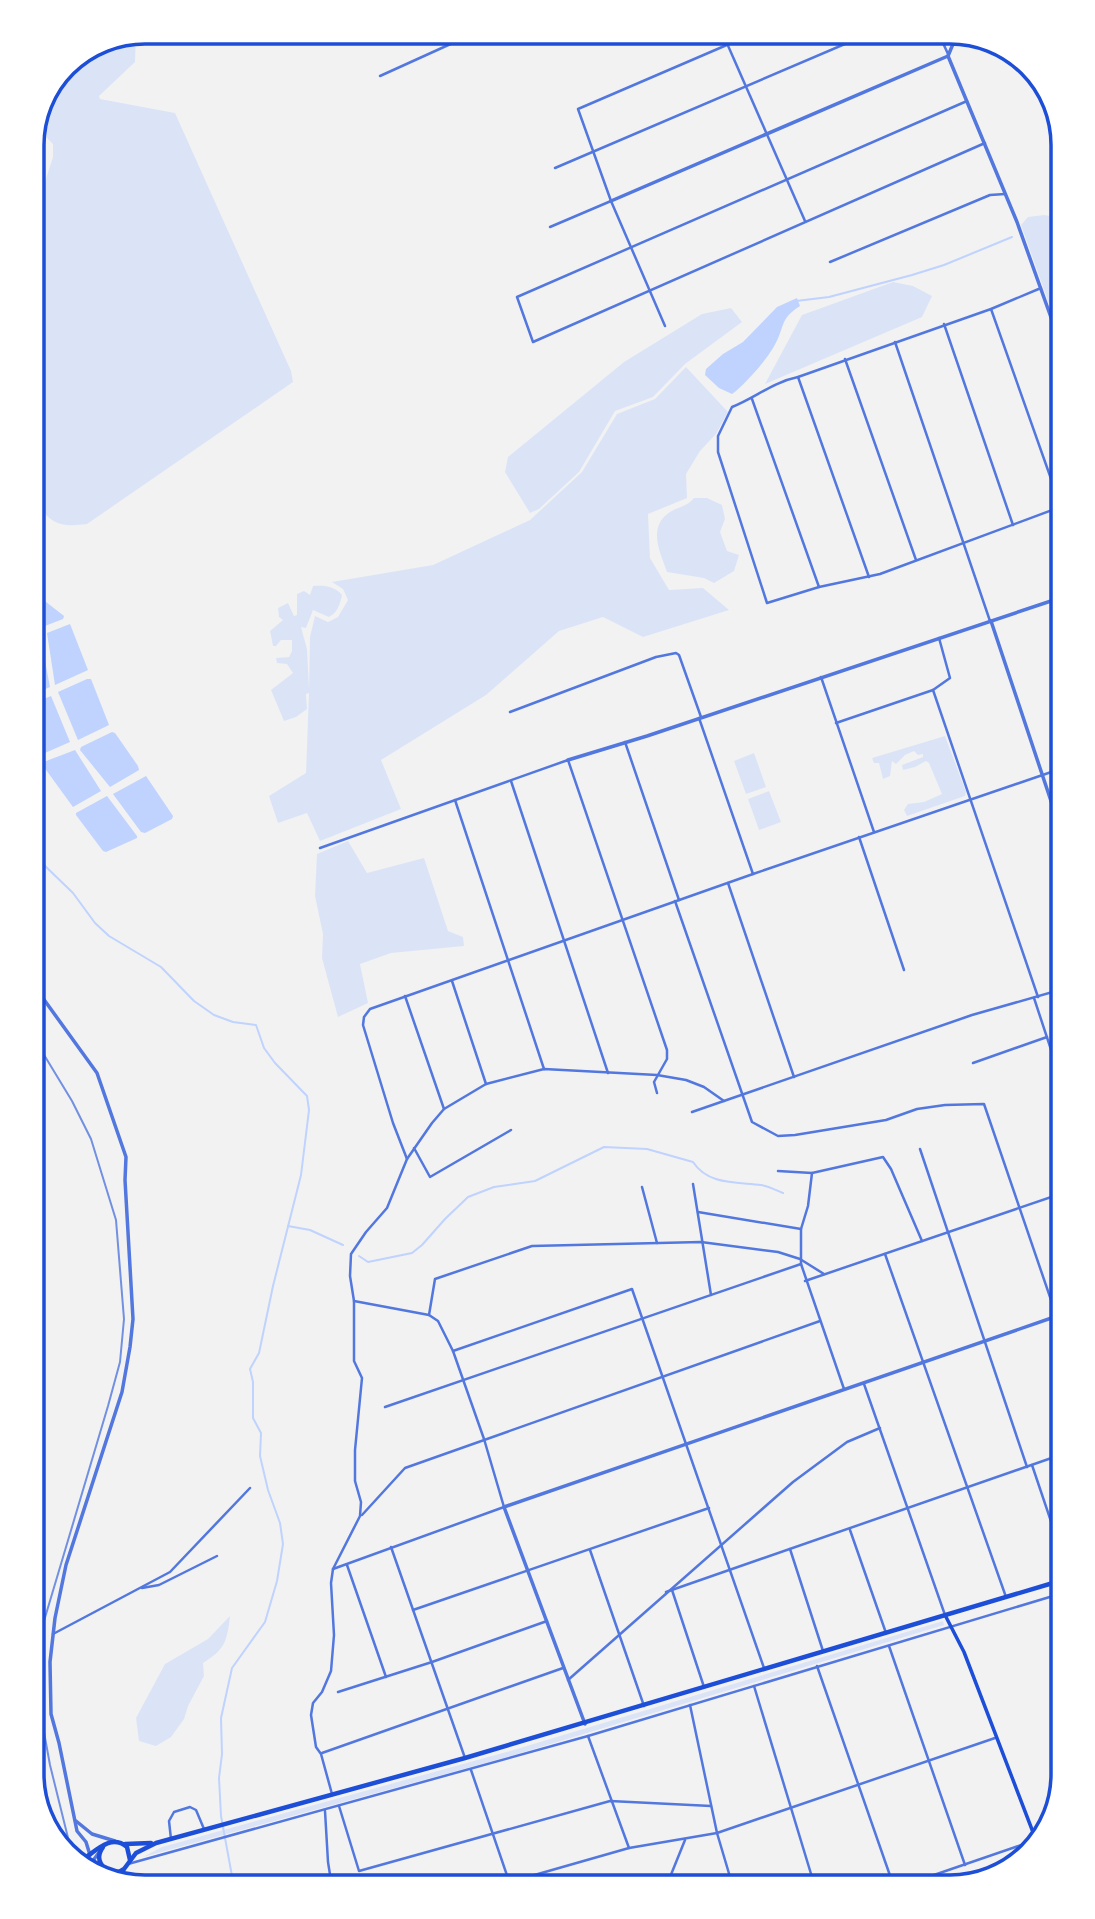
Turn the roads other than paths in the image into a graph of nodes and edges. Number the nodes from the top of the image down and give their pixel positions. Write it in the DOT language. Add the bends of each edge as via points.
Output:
graph roads {
  1 [pos="451,44"];
  2 [pos="728,44"];
  3 [pos="845,44"];
  4 [pos="943,44"];
  5 [pos="953,44"];
  6 [pos="948,56"];
  7 [pos="380,76"];
  8 [pos="746,87"];
  9 [pos="967,102"];
  10 [pos="767,134"];
  11 [pos="985,143"];
  12 [pos="593,153"];
  13 [pos="555,168"];
  14 [pos="787,179"];
  15 [pos="1005,194"];
  16 [pos="611,201"];
  17 [pos="806,222"];
  18 [pos="550,227"];
  19 [pos="632,248"];
  20 [pos="830,262"];
  21 [pos="1041,288"];
  22 [pos="649,290"];
  23 [pos="991,309"];
  24 [pos="1051,317"];
  25 [pos="944,324"];
  26 [pos="665,326"];
  27 [pos="895,342"];
  28 [pos="845,359"];
  29 [pos="798,377"];
  30 [pos="752,399"];
  31 [pos="1051,475"];
  32 [pos="1051,510"];
  33 [pos="1013,525"];
  34 [pos="965,544"];
  35 [pos="916,560"];
  36 [pos="869,577"];
  37 [pos="819,587"];
  38 [pos="1051,601"];
  39 [pos="990,621"];
  40 [pos="939,638"];
  41 [pos="821,677"];
  42 [pos="933,690"];
  43 [pos="510,712"];
  44 [pos="700,718"];
  45 [pos="836,723"];
  46 [pos="625,742"];
  47 [pos="568,760"];
  48 [pos="1051,772"];
  49 [pos="1042,775"];
  50 [pos="511,780"];
  51 [pos="454,799"];
  52 [pos="971,800"];
  53 [pos="1051,802"];
  54 [pos="874,832"];
  55 [pos="859,837"];
  56 [pos="320,848"];
  57 [pos="753,874"];
  58 [pos="728,883"];
  59 [pos="677,901"];
  60 [pos="623,920"];
  61 [pos="564,940"];
  62 [pos="508,961"];
  63 [pos="904,970"];
  64 [pos="452,979"];
  65 [pos="1051,993"];
  66 [pos="405,996"];
  67 [pos="1036,998"];
  68 [pos="44,1000"];
  69 [pos="1047,1037"];
  70 [pos="1051,1049"];
  71 [pos="973,1063"];
  72 [pos="544,1069"];
  73 [pos="608,1073"];
  74 [pos="657,1075"];
  75 [pos="794,1077"];
  76 [pos="486,1084"];
  77 [pos="657,1093"];
  78 [pos="741,1095"];
  79 [pos="723,1101"];
  80 [pos="444,1109"];
  81 [pos="692,1112"];
  82 [pos="511,1130"];
  83 [pos="414,1148"];
  84 [pos="920,1149"];
  85 [pos="407,1159"];
  86 [pos="778,1171"];
  87 [pos="812,1174"];
  88 [pos="693,1184"];
  89 [pos="642,1187"];
  90 [pos="1051,1197"];
  91 [pos="1021,1207"];
  92 [pos="697,1212"];
  93 [pos="802,1229"];
  94 [pos="948,1232"];
  95 [pos="922,1241"];
  96 [pos="701,1242"];
  97 [pos="657,1243"];
  98 [pos="885,1254"];
  99 [pos="800,1259"];
  100 [pos="801,1264"];
  101 [pos="824,1274"];
  102 [pos="805,1281"];
  103 [pos="711,1295"];
  104 [pos="1051,1298"];
  105 [pos="355,1301"];
  106 [pos="429,1315"];
  107 [pos="1051,1318"];
  108 [pos="643,1319"];
  109 [pos="820,1321"];
  110 [pos="985,1340"];
  111 [pos="453,1351"];
  112 [pos="923,1361"];
  113 [pos="663,1376"];
  114 [pos="463,1380"];
  115 [pos="863,1381"];
  116 [pos="844,1389"];
  117 [pos="385,1407"];
  118 [pos="880,1428"];
  119 [pos="484,1439"];
  120 [pos="686,1444"];
  121 [pos="1051,1458"];
  122 [pos="1032,1465"];
  123 [pos="1027,1467"];
  124 [pos="250,1488"];
  125 [pos="967,1488"];
  126 [pos="504,1507"];
  127 [pos="709,1508"];
  128 [pos="908,1508"];
  129 [pos="360,1516"];
  130 [pos="1051,1521"];
  131 [pos="850,1528"];
  132 [pos="722,1544"];
  133 [pos="391,1548"];
  134 [pos="589,1549"];
  135 [pos="790,1549"];
  136 [pos="217,1556"];
  137 [pos="346,1564"];
  138 [pos="333,1569"];
  139 [pos="528,1570"];
  140 [pos="731,1570"];
  141 [pos="1051,1584"];
  142 [pos="138,1588"];
  143 [pos="672,1590"];
  144 [pos="666,1592"];
  145 [pos="1006,1597"];
  146 [pos="1051,1597"];
  147 [pos="413,1610"];
  148 [pos="945,1615"];
  149 [pos="547,1621"];
  150 [pos="952,1626"];
  151 [pos="886,1633"];
  152 [pos="53,1634"];
  153 [pos="619,1634"];
  154 [pos="889,1645"];
  155 [pos="824,1651"];
  156 [pos="432,1662"];
  157 [pos="817,1666"];
  158 [pos="564,1668"];
  159 [pos="764,1668"];
  160 [pos="386,1677"];
  161 [pos="568,1680"];
  162 [pos="754,1686"];
  163 [pos="704,1687"];
  164 [pos="338,1692"];
  165 [pos="690,1705"];
  166 [pos="643,1706"];
  167 [pos="448,1709"];
  168 [pos="585,1724"];
  169 [pos="588,1736"];
  170 [pos="996,1738"];
  171 [pos="321,1754"];
  172 [pos="465,1759"];
  173 [pos="928,1762"];
  174 [pos="471,1770"];
  175 [pos="859,1786"];
  176 [pos="332,1794"];
  177 [pos="610,1801"];
  178 [pos="338,1806"];
  179 [pos="711,1806"];
  180 [pos="791,1808"];
  181 [pos="325,1810"];
  182 [pos="74,1819"];
  183 [pos="207,1829"];
  184 [pos="492,1832"];
  185 [pos="1033,1832"];
  186 [pos="717,1833"];
  187 [pos="171,1839"];
  188 [pos="685,1840"];
  189 [pos="120,1842"];
  190 [pos="156,1843"];
  191 [pos="103,1847"];
  192 [pos="1020,1847"];
  193 [pos="629,1848"];
  194 [pos="90,1854"];
  195 [pos="87,1856"];
  196 [pos="93,1861"];
  197 [pos="965,1865"];
  198 [pos="101,1866"];
  199 [pos="126,1867"];
  200 [pos="116,1871"];
  201 [pos="123,1873"];
  202 [pos="330,1875"];
  203 [pos="507,1875"];
  204 [pos="534,1875"];
  205 [pos="671,1875"];
  206 [pos="729,1875"];
  207 [pos="811,1875"];
  208 [pos="892,1875"];
  209 [pos="935,1875"];
  1 -- 7 [label="street"];
  2 -- 8 [label="street"];
  2 -- 12 [label="street" via="578,109"];
  3 -- 8 [label="street"];
  4 -- 6 [label="street"];
  5 -- 6 [label="street"];
  6 -- 9 [label="street"];
  6 -- 10 [label="street"];
  8 -- 10 [label="street"];
  8 -- 12 [label="street"];
  9 -- 11 [label="street"];
  9 -- 14 [label="street"];
  10 -- 14 [label="street"];
  10 -- 16 [label="street"];
  11 -- 15 [label="street"];
  11 -- 17 [label="street"];
  12 -- 13 [label="street"];
  12 -- 16 [label="street"];
  14 -- 17 [label="street"];
  14 -- 19 [label="street"];
  15 -- 20 [label="street" via="990,195"];
  15 -- 21 [label="street"];
  16 -- 18 [label="street"];
  16 -- 19 [label="street"];
  17 -- 22 [label="street"];
  19 -- 22 [label="street"];
  19 -- 22 [label="street" via="517,297 533,342"];
  21 -- 23 [label="street"];
  21 -- 24 [label="street"];
  22 -- 26 [label="street"];
  23 -- 25 [label="street"];
  23 -- 31 [label="street"];
  25 -- 27 [label="street"];
  25 -- 33 [label="street"];
  27 -- 28 [label="street"];
  27 -- 34 [label="street"];
  28 -- 29 [label="street"];
  28 -- 35 [label="street"];
  29 -- 30 [label="street"];
  29 -- 36 [label="street"];
  30 -- 37 [label="street"];
  30 -- 37 [label="street" via="733,407 718,436 718,452 767,603"];
  32 -- 33 [label="street"];
  33 -- 34 [label="street"];
  34 -- 35 [label="street"];
  34 -- 39 [label="street"];
  35 -- 36 [label="street"];
  36 -- 37 [label="street"];
  38 -- 39 [label="street"];
  39 -- 40 [label="street"];
  39 -- 49 [label="street"];
  40 -- 41 [label="street"];
  40 -- 42 [label="street" via="950,678"];
  41 -- 44 [label="street"];
  41 -- 45 [label="street"];
  42 -- 45 [label="street"];
  42 -- 52 [label="street"];
  43 -- 44 [label="street" via="676,653"];
  44 -- 46 [label="street"];
  44 -- 57 [label="street"];
  45 -- 54 [label="street"];
  46 -- 47 [label="street"];
  46 -- 59 [label="street"];
  47 -- 50 [label="street"];
  47 -- 60 [label="street"];
  48 -- 49 [label="street"];
  49 -- 52 [label="street"];
  49 -- 53 [label="street"];
  50 -- 51 [label="street"];
  50 -- 61 [label="street"];
  51 -- 56 [label="street"];
  51 -- 62 [label="street"];
  52 -- 54 [label="street"];
  52 -- 67 [label="street"];
  54 -- 55 [label="street"];
  55 -- 57 [label="street"];
  55 -- 63 [label="street"];
  57 -- 58 [label="street"];
  58 -- 59 [label="street"];
  58 -- 75 [label="street"];
  59 -- 60 [label="street"];
  59 -- 78 [label="street"];
  60 -- 61 [label="street"];
  60 -- 74 [label="street" via="667,1050"];
  61 -- 62 [label="street"];
  61 -- 73 [label="street"];
  62 -- 64 [label="street"];
  62 -- 72 [label="street"];
  64 -- 66 [label="street"];
  64 -- 76 [label="street"];
  65 -- 67 [label="street"];
  66 -- 80 [label="street"];
  66 -- 85 [label="street" via="370,1009 363,1025"];
  67 -- 69 [label="street"];
  67 -- 75 [label="street" via="972,1015"];
  68 -- 152 [label="street" via="97,1073 124,1145 133,1319 122,1392 66,1565"];
  69 -- 70 [label="street"];
  69 -- 71 [label="street"];
  72 -- 73 [label="street"];
  72 -- 76 [label="street"];
  73 -- 74 [label="street"];
  74 -- 77 [label="street"];
  74 -- 79 [label="street" via="704,1087"];
  75 -- 78 [label="street"];
  76 -- 80 [label="street"];
  78 -- 79 [label="street"];
  78 -- 91 [label="street" via="752,1122 778,1136 886,1120 917,1109 985,1104"];
  79 -- 81 [label="street"];
  80 -- 83 [label="street"];
  82 -- 83 [label="street" via="430,1177"];
  83 -- 85 [label="street"];
  84 -- 94 [label="street"];
  85 -- 105 [label="street" via="387,1208 351,1254"];
  86 -- 87 [label="street"];
  87 -- 93 [label="street"];
  87 -- 95 [label="street" via="883,1157"];
  88 -- 92 [label="street"];
  89 -- 97 [label="street"];
  90 -- 91 [label="street"];
  91 -- 94 [label="street"];
  91 -- 104 [label="street"];
  92 -- 93 [label="street"];
  92 -- 96 [label="street"];
  93 -- 99 [label="street"];
  94 -- 95 [label="street"];
  94 -- 110 [label="street"];
  95 -- 98 [label="street"];
  96 -- 97 [label="street"];
  96 -- 99 [label="street"];
  96 -- 103 [label="street"];
  97 -- 106 [label="street" via="515,1250 435,1279"];
  98 -- 101 [label="street"];
  98 -- 112 [label="street"];
  99 -- 100 [label="street"];
  99 -- 101 [label="street"];
  100 -- 102 [label="street"];
  100 -- 103 [label="street"];
  101 -- 102 [label="street"];
  102 -- 109 [label="street"];
  103 -- 108 [label="street"];
  105 -- 106 [label="street"];
  105 -- 129 [label="street" via="354,1361 362,1378 355,1450"];
  106 -- 111 [label="street" via="438,1321"];
  107 -- 110 [label="street"];
  108 -- 111 [label="street" via="632,1289"];
  108 -- 113 [label="street"];
  108 -- 114 [label="street"];
  109 -- 113 [label="street"];
  109 -- 116 [label="street"];
  110 -- 112 [label="street"];
  110 -- 123 [label="street"];
  111 -- 114 [label="street"];
  112 -- 115 [label="street"];
  112 -- 125 [label="street"];
  113 -- 119 [label="street"];
  113 -- 120 [label="street"];
  114 -- 117 [label="street"];
  114 -- 119 [label="street"];
  115 -- 116 [label="street"];
  115 -- 118 [label="street"];
  116 -- 120 [label="street"];
  118 -- 128 [label="street"];
  118 -- 132 [label="street" via="847,1442"];
  119 -- 126 [label="street"];
  119 -- 129 [label="street" via="405,1468"];
  120 -- 126 [label="street"];
  120 -- 127 [label="street"];
  121 -- 122 [label="street"];
  122 -- 123 [label="street"];
  122 -- 130 [label="street"];
  123 -- 125 [label="street"];
  124 -- 142 [label="street" via="170,1572"];
  125 -- 128 [label="street"];
  125 -- 145 [label="street"];
  126 -- 133 [label="street"];
  126 -- 139 [label="street"];
  127 -- 132 [label="street"];
  127 -- 134 [label="street"];
  128 -- 131 [label="street"];
  128 -- 148 [label="street"];
  129 -- 138 [label="street"];
  131 -- 135 [label="street"];
  131 -- 151 [label="street"];
  132 -- 140 [label="street"];
  132 -- 144 [label="street"];
  133 -- 137 [label="street"];
  133 -- 147 [label="street"];
  134 -- 139 [label="street"];
  134 -- 153 [label="street"];
  135 -- 140 [label="street"];
  135 -- 155 [label="street"];
  136 -- 142 [label="street" via="159,1585"];
  137 -- 138 [label="street"];
  137 -- 160 [label="street"];
  138 -- 171 [label="street" via="331,1671 311,1715"];
  139 -- 147 [label="street"];
  139 -- 149 [label="street"];
  140 -- 143 [label="street"];
  140 -- 159 [label="street"];
  141 -- 145 [label="main road"];
  142 -- 152 [label="street"];
  143 -- 144 [label="street"];
  143 -- 163 [label="street"];
  144 -- 153 [label="street"];
  145 -- 148 [label="main road"];
  146 -- 150 [label="street"];
  147 -- 156 [label="street"];
  148 -- 150 [label="main road"];
  148 -- 151 [label="main road"];
  149 -- 156 [label="street"];
  149 -- 158 [label="street"];
  150 -- 154 [label="street"];
  150 -- 170 [label="main road"];
  151 -- 155 [label="main road"];
  152 -- 182 [label="street" via="49,1703"];
  153 -- 161 [label="street"];
  153 -- 166 [label="street"];
  154 -- 157 [label="street"];
  154 -- 173 [label="street"];
  155 -- 159 [label="main road"];
  156 -- 160 [label="street"];
  156 -- 167 [label="street"];
  157 -- 162 [label="street"];
  157 -- 175 [label="street"];
  158 -- 161 [label="street"];
  158 -- 167 [label="street"];
  159 -- 163 [label="main road"];
  160 -- 164 [label="street"];
  161 -- 168 [label="street"];
  162 -- 165 [label="street"];
  162 -- 180 [label="street"];
  163 -- 166 [label="main road"];
  165 -- 169 [label="street"];
  165 -- 179 [label="street"];
  166 -- 168 [label="main road"];
  167 -- 171 [label="street"];
  167 -- 172 [label="street"];
  168 -- 172 [label="main road"];
  169 -- 174 [label="street"];
  169 -- 177 [label="street"];
  170 -- 173 [label="street"];
  170 -- 185 [label="main road"];
  171 -- 176 [label="street"];
  172 -- 176 [label="main road"];
  173 -- 175 [label="street"];
  173 -- 197 [label="street"];
  174 -- 178 [label="street"];
  174 -- 184 [label="street"];
  175 -- 180 [label="street"];
  175 -- 208 [label="street"];
  176 -- 183 [label="main road"];
  177 -- 179 [label="street"];
  177 -- 184 [label="street"];
  177 -- 193 [label="street"];
  178 -- 181 [label="street"];
  178 -- 184 [label="street" via="359,1871"];
  179 -- 186 [label="street"];
  180 -- 186 [label="street"];
  180 -- 207 [label="street"];
  181 -- 199 [label="street"];
  181 -- 202 [label="street"];
  182 -- 189 [label="street" via="92,1835"];
  182 -- 194 [label="street"];
  183 -- 187 [label="main road"];
  183 -- 187 [label="street" via="190,1807 174,1812 169,1821"];
  184 -- 203 [label="street"];
  186 -- 188 [label="street"];
  186 -- 206 [label="street"];
  187 -- 190 [label="main road"];
  188 -- 193 [label="street"];
  188 -- 205 [label="street"];
  189 -- 190 [label="main road"];
  189 -- 191 [label="main road"];
  189 -- 199 [label="main road" via="130,1853"];
  190 -- 199 [label="main road" via="136,1853"];
  191 -- 194 [label="main road"];
  191 -- 196 [label="street"];
  191 -- 198 [label="main road"];
  192 -- 197 [label="street"];
  193 -- 204 [label="street"];
  194 -- 195 [label="main road"];
  197 -- 209 [label="street"];
  199 -- 200 [label="main road"];
  199 -- 201 [label="street"];
}
